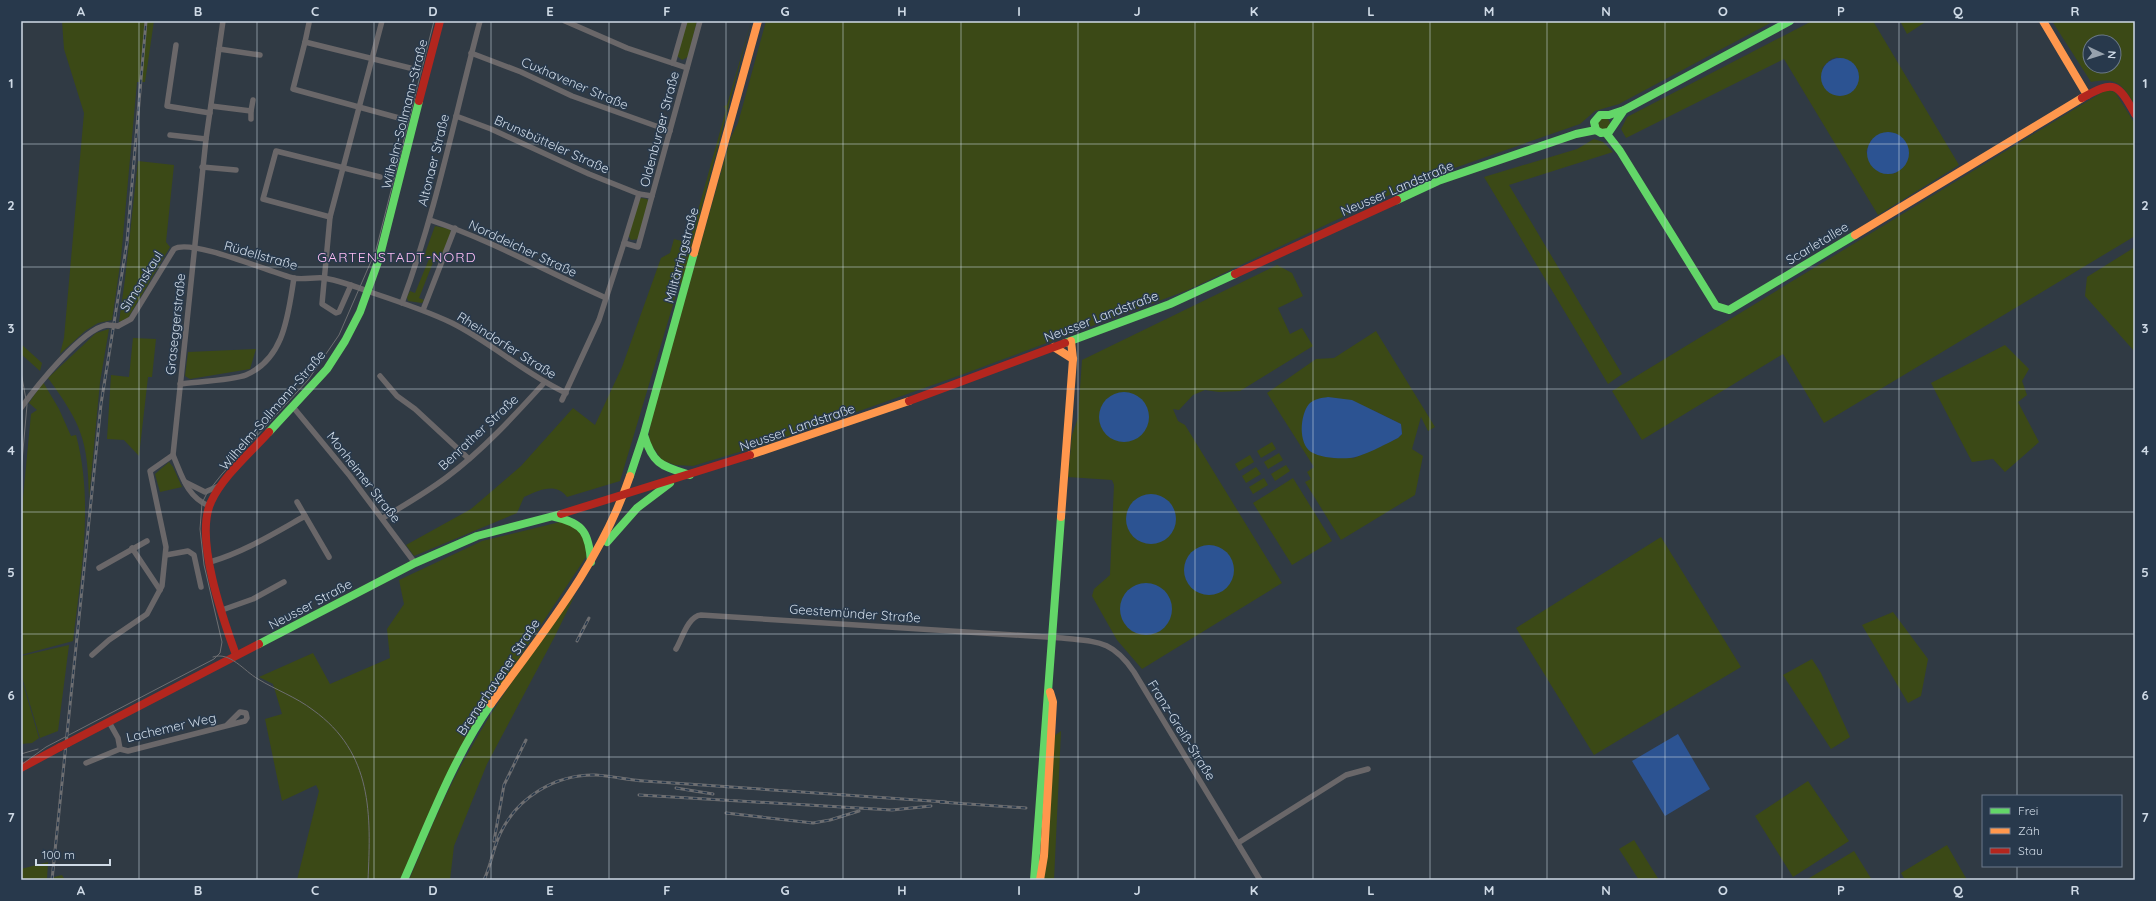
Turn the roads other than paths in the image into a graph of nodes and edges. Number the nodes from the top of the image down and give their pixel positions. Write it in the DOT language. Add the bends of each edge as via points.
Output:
graph roads {
  1 [pos="223,21"];
  2 [pos="382,21"];
  3 [pos="440,21"];
  4 [pos="480,21"];
  5 [pos="565,21"];
  6 [pos="685,21"];
  7 [pos="700,21"];
  8 [pos="758,21"];
  9 [pos="1790,21"];
  10 [pos="2043,21"];
  11 [pos="309,24"];
  12 [pos="304,42"];
  13 [pos="176,45"];
  14 [pos="219,49"];
  15 [pos="471,53"];
  16 [pos="260,55"];
  17 [pos="372,59"];
  18 [pos="673,63"];
  19 [pos="410,68"];
  20 [pos="687,68"];
  21 [pos="2087,95"];
  22 [pos="253,100"];
  23 [pos="210,106"];
  24 [pos="359,108"];
  25 [pos="1624,110"];
  26 [pos="251,111"];
  27 [pos="210,113"];
  28 [pos="2135,114"];
  29 [pos="1609,115"];
  30 [pos="456,116"];
  31 [pos="399,118"];
  32 [pos="251,119"];
  33 [pos="1595,127"];
  34 [pos="1611,128"];
  35 [pos="670,131"];
  36 [pos="170,135"];
  37 [pos="206,139"];
  38 [pos="202,167"];
  39 [pos="343,168"];
  40 [pos="236,170"];
  41 [pos="380,177"];
  42 [pos="639,194"];
  43 [pos="652,196"];
  44 [pos="330,217"];
  45 [pos="430,220"];
  46 [pos="455,228"];
  47 [pos="624,243"];
  48 [pos="194,248"];
  49 [pos="294,278"];
  50 [pos="324,278"];
  51 [pos="351,285"];
  52 [pos="369,291"];
  53 [pos="606,298"];
  54 [pos="402,303"];
  55 [pos="423,310"];
  56 [pos="1082,336"];
  57 [pos="1072,341"];
  58 [pos="1054,347"];
  59 [pos="1073,359"];
  60 [pos="380,376"];
  61 [pos="544,383"];
  62 [pos="180,384"];
  63 [pos="566,393"];
  64 [pos="562,400"];
  65 [pos="293,407"];
  66 [pos="21,408"];
  67 [pos="644,434"];
  68 [pos="173,455"];
  69 [pos="469,459"];
  70 [pos="690,475"];
  71 [pos="674,480"];
  72 [pos="185,482"];
  73 [pos="222,484"];
  74 [pos="205,492"];
  75 [pos="624,495"];
  76 [pos="211,502"];
  77 [pos="297,502"];
  78 [pos="305,516"];
  79 [pos="551,517"];
  80 [pos="383,518"];
  81 [pos="147,540"];
  82 [pos="132,548"];
  83 [pos="166,555"];
  84 [pos="596,555"];
  85 [pos="329,556"];
  86 [pos="210,562"];
  87 [pos="415,563"];
  88 [pos="591,563"];
  89 [pos="99,568"];
  90 [pos="284,582"];
  91 [pos="201,587"];
  92 [pos="160,590"];
  93 [pos="222,610"];
  94 [pos="1052,638"];
  95 [pos="676,649"];
  96 [pos="236,655"];
  97 [pos="92,656"];
  98 [pos="1048,688"];
  99 [pos="109,722"];
  100 [pos="227,725"];
  101 [pos="120,749"];
  102 [pos="86,763"];
  103 [pos="21,768"];
  104 [pos="1368,769"];
  105 [pos="1238,842"];
  106 [pos="404,880"];
  107 [pos="1034,880"];
  108 [pos="1040,880"];
  109 [pos="1260,880"];
  1 -- 14 [label="street, Graseggerstraße"];
  2 -- 17 [label="street"];
  3 -- 52 [label="main road, Wilhelm-Sollmann-Straße"];
  4 -- 15 [label="street, Altonaer Straße"];
  5 -- 18 [label="street" via="628,48"];
  6 -- 18 [label="street, Oldenburger Straße"];
  7 -- 20 [label="street, Oldenburger Straße"];
  8 -- 67 [label="main road, Militärringstraße"];
  9 -- 25 [label="main road, Neusser Landstraße"];
  10 -- 21 [label="main road"];
  11 -- 12 [label="street"];
  12 -- 17 [label="street"];
  12 -- 24 [label="street" via="292,89"];
  13 -- 27 [label="street" via="167,106"];
  14 -- 16 [label="street"];
  14 -- 23 [label="street, Graseggerstraße"];
  15 -- 30 [label="street, Altonaer Straße"];
  15 -- 35 [label="street, Cuxhavener Straße" via="521,72 572,96"];
  17 -- 19 [label="street"];
  17 -- 24 [label="street"];
  18 -- 20 [label="street, Oldenburger Straße"];
  20 -- 35 [label="street, Oldenburger Straße"];
  21 -- 28 [label="main road, Scarletallee" via="2103,86 2114,86 2123,94"];
  21 -- 34 [label="main road, Scarletallee" via="1729,310 1716,306 1710,299 1620,151"];
  22 -- 26 [label="street"];
  23 -- 26 [label="street"];
  23 -- 27 [label="street, Graseggerstraße"];
  24 -- 31 [label="street"];
  24 -- 39 [label="street"];
  25 -- 29 [label="main road, Neusser Landstraße"];
  25 -- 34 [label="main road, Neusser Landstraße"];
  26 -- 32 [label="street"];
  27 -- 37 [label="street, Graseggerstraße"];
  29 -- 33 [label="main road, Neusser Landstraße" via="1600,115 1595,120"];
  29 -- 34 [label="main road"];
  30 -- 42 [label="street, Brunsbütteler Straße"];
  30 -- 45 [label="street, Altonaer Straße"];
  33 -- 34 [label="main road" via="1601,133"];
  33 -- 56 [label="main road, Neusser Landstraße" via="1438,181 1211,286"];
  35 -- 43 [label="street, Oldenburger Straße"];
  36 -- 37 [label="street"];
  37 -- 38 [label="street, Graseggerstraße"];
  38 -- 40 [label="street"];
  38 -- 48 [label="street, Graseggerstraße"];
  39 -- 41 [label="street"];
  39 -- 44 [label="street"];
  39 -- 44 [label="street" via="276,151 264,198"];
  42 -- 43 [label="street, Oldenburger Straße"];
  42 -- 47 [label="street, Oldenburger Straße"];
  43 -- 47 [label="street, Oldenburger Straße" via="638,247"];
  44 -- 50 [label="street"];
  45 -- 46 [label="street, Norddeicher Straße"];
  45 -- 54 [label="street, Altonaer Straße"];
  46 -- 53 [label="street, Norddeicher Straße"];
  46 -- 55 [label="street"];
  47 -- 53 [label="street, Oldenburger Straße"];
  48 -- 49 [label="street, Rüdellstraße" via="243,260"];
  48 -- 62 [label="street, Graseggerstraße"];
  48 -- 66 [label="street, Simonskaul, bridge" via="174,249 131,319 118,326 100,326 46,374"];
  49 -- 50 [label="street, Rüdellstraße"];
  49 -- 62 [label="street" via="283,334 266,362 246,375"];
  50 -- 51 [label="street, Rüdellstraße"];
  50 -- 51 [label="street" via="322,304 336,313 342,309"];
  51 -- 52 [label="street, Rüdellstraße"];
  52 -- 54 [label="street, Rheindorfer Straße"];
  52 -- 65 [label="main road, Wilhelm-Sollmann-Straße" via="339,350"];
  53 -- 63 [label="street, Oldenburger Straße"];
  54 -- 55 [label="street, Rheindorfer Straße"];
  55 -- 61 [label="street, Rheindorfer Straße" via="466,330"];
  56 -- 57 [label="main road, Neusser Landstraße"];
  56 -- 59 [label="main road"];
  57 -- 58 [label="main road, Neusser Landstraße"];
  57 -- 59 [label="main road"];
  58 -- 59 [label="main road"];
  58 -- 70 [label="main road, Neusser Landstraße" via="805,438"];
  59 -- 94 [label="main road"];
  60 -- 69 [label="street" via="397,396 415,409"];
  61 -- 63 [label="street, Rheindorfer Straße"];
  61 -- 69 [label="street, Benrather Straße"];
  62 -- 68 [label="street, Graseggerstraße"];
  63 -- 64 [label="street, Oldenburger Straße"];
  65 -- 73 [label="main road, Wilhelm-Sollmann-Straße"];
  65 -- 80 [label="street, Monheimer Straße"];
  67 -- 70 [label="main road" via="648,451 656,462 664,468"];
  67 -- 75 [label="main road, Militärringstraße"];
  68 -- 72 [label="street, Graseggerstraße"];
  68 -- 83 [label="street" via="150,471"];
  69 -- 80 [label="street, Benrather Straße" via="413,500"];
  70 -- 71 [label="main road, Neusser Landstraße"];
  71 -- 75 [label="main road, Neusser Landstraße"];
  71 -- 84 [label="main road" via="636,508"];
  72 -- 74 [label="street"];
  72 -- 76 [label="street, Graseggerstraße" via="194,498"];
  73 -- 74 [label="street"];
  73 -- 76 [label="main road, Wilhelm-Sollmann-Straße"];
  74 -- 76 [label="street"];
  75 -- 79 [label="main road, Neusser Straße"];
  75 -- 84 [label="main road, Bremerhavener Straße"];
  76 -- 86 [label="main road, Wilhelm-Sollmann-Straße" via="206,522"];
  77 -- 78 [label="street"];
  78 -- 85 [label="street"];
  78 -- 86 [label="street" via="262,541 226,558"];
  79 -- 87 [label="main road, Neusser Straße" via="477,536"];
  79 -- 88 [label="main road" via="570,520 586,532 590,544"];
  80 -- 87 [label="street, Monheimer Straße"];
  81 -- 82 [label="street"];
  82 -- 89 [label="street"];
  82 -- 92 [label="street"];
  83 -- 91 [label="street" via="188,551 191,553 195,559"];
  83 -- 92 [label="street"];
  84 -- 88 [label="main road, Bremerhavener Straße"];
  86 -- 93 [label="main road, Wilhelm-Sollmann-Straße"];
  87 -- 96 [label="main road, Neusser Straße"];
  88 -- 106 [label="main road, Bremerhavener Straße" via="478,723 444,789"];
  90 -- 93 [label="street"];
  92 -- 97 [label="street" via="147,614 109,640"];
  93 -- 96 [label="main road, Wilhelm-Sollmann-Straße"];
  94 -- 95 [label="street, Geestemünder Straße" via="701,615 692,620"];
  94 -- 98 [label="main road"];
  94 -- 105 [label="street, Franz-Greiß-Straße" via="1111,647 1124,658"];
  96 -- 99 [label="main road, Neusser Straße"];
  98 -- 107 [label="main road"];
  98 -- 108 [label="main road" via="1053,702 1044,856"];
  99 -- 101 [label="street, Lachemer Weg" via="118,738"];
  99 -- 103 [label="main road, Neusser Straße, bridge"];
  100 -- 101 [label="street, Lachemer Weg" via="128,751"];
  101 -- 102 [label="street, Lachemer Weg"];
  104 -- 105 [label="street" via="1346,775"];
  105 -- 109 [label="street, Franz-Greiß-Straße"];
}
